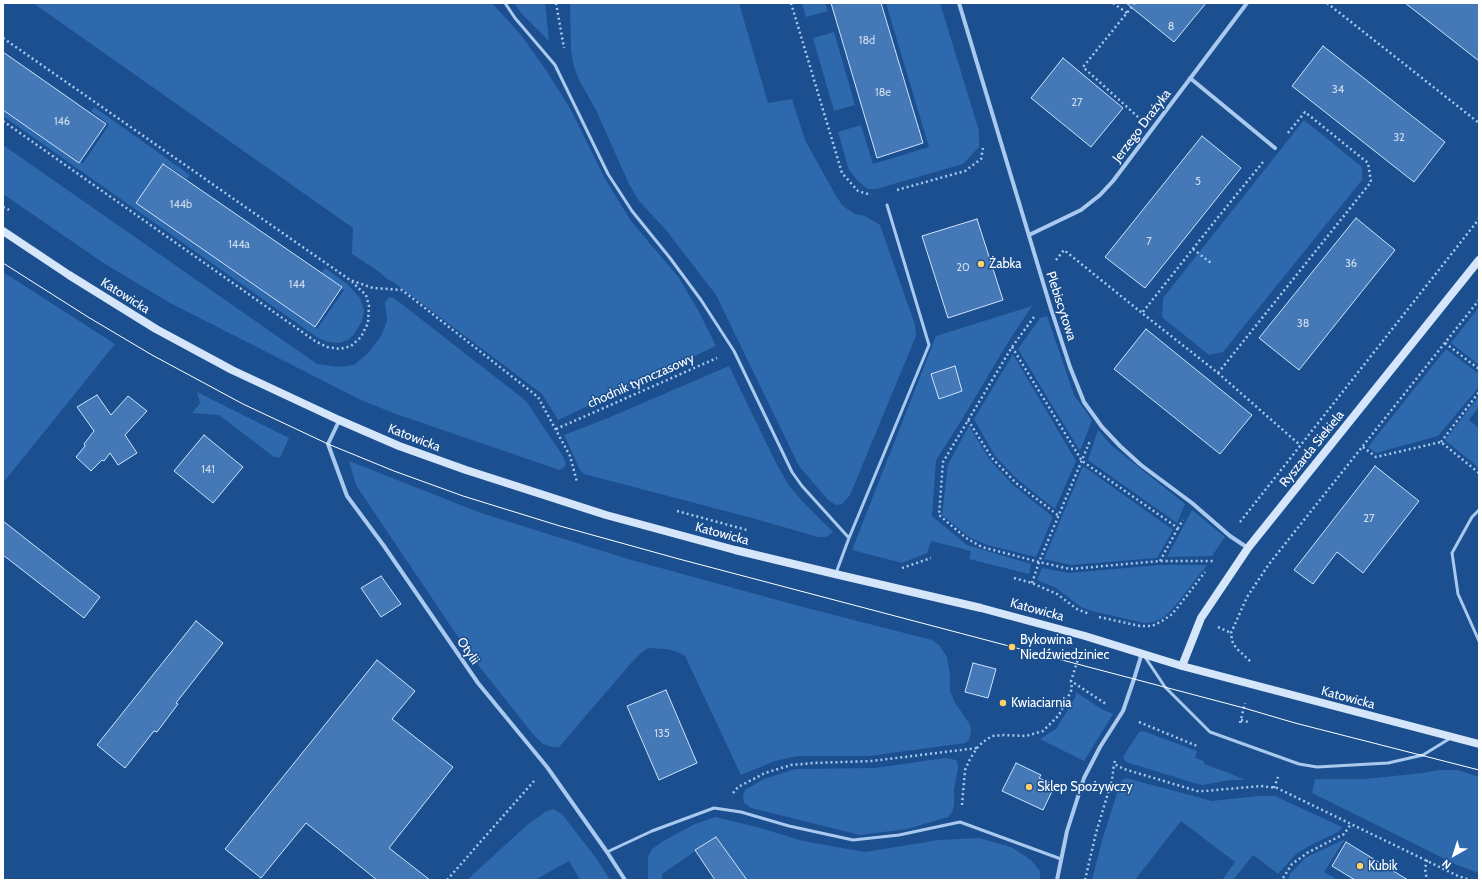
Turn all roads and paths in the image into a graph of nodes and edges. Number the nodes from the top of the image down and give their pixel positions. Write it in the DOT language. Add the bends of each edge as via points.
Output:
graph roads {
  1 [pos="505,3"];
  2 [pos="556,3"];
  3 [pos="791,3"];
  4 [pos="959,3"];
  5 [pos="1113,3"];
  6 [pos="1135,3"];
  7 [pos="1247,3"];
  8 [pos="1327,3"];
  9 [pos="1126,13"];
  10 [pos="3,38"];
  11 [pos="562,77"];
  12 [pos="1190,78"];
  13 [pos="1140,119"];
  14 [pos="3,121"];
  15 [pos="1479,123"];
  16 [pos="983,144"];
  17 [pos="1275,148"];
  18 [pos="890,192"];
  19 [pos="875,197"];
  20 [pos="886,205"];
  21 [pos="3,207"];
  22 [pos="10,211"];
  23 [pos="1479,219"];
  24 [pos="3,232"];
  25 [pos="1029,235"];
  26 [pos="1193,249"];
  27 [pos="1479,260"];
  28 [pos="1053,263"];
  29 [pos="1211,263"];
  30 [pos="350,280"];
  31 [pos="1479,300"];
  32 [pos="1051,308"];
  33 [pos="1142,313"];
  34 [pos="1445,343"];
  35 [pos="1012,347"];
  36 [pos="734,351"];
  37 [pos="1479,369"];
  38 [pos="1218,373"];
  39 [pos="1479,392"];
  40 [pos="339,420"];
  41 [pos="968,420"];
  42 [pos="1098,421"];
  43 [pos="556,429"];
  44 [pos="1441,442"];
  45 [pos="1300,444"];
  46 [pos="1363,447"];
  47 [pos="1082,461"];
  48 [pos="1479,473"];
  49 [pos="569,480"];
  50 [pos="577,482"];
  51 [pos="584,485"];
  52 [pos="1192,503"];
  53 [pos="673,510"];
  54 [pos="1479,510"];
  55 [pos="1058,516"];
  56 [pos="1178,528"];
  57 [pos="749,530"];
  58 [pos="1230,536"];
  59 [pos="850,538"];
  60 [pos="1248,548"];
  61 [pos="931,558"];
  62 [pos="1160,561"];
  63 [pos="1039,562"];
  64 [pos="901,568"];
  65 [pos="835,574"];
  66 [pos="1014,578"];
  67 [pos="1032,583"];
  68 [pos="1085,636"];
  69 [pos="1479,641"];
  70 [pos="1236,648"];
  71 [pos="1142,653"];
  72 [pos="1182,666"];
  73 [pos="1071,681"];
  74 [pos="1123,711"];
  75 [pos="1240,720"];
  76 [pos="1139,722"];
  77 [pos="1248,722"];
  78 [pos="1135,728"];
  79 [pos="1450,738"];
  80 [pos="1479,744"];
  81 [pos="1199,747"];
  82 [pos="977,748"];
  83 [pos="1116,759"];
  84 [pos="1114,764"];
  85 [pos="547,767"];
  86 [pos="1278,777"];
  87 [pos="1274,788"];
  88 [pos="741,812"];
  89 [pos="960,822"];
  90 [pos="1351,824"];
  91 [pos="607,852"];
  92 [pos="1061,859"];
  93 [pos="1426,860"];
  94 [pos="1283,878"];
  95 [pos="447,880"];
  96 [pos="625,880"];
  97 [pos="1057,880"];
  98 [pos="1085,880"];
  99 [pos="1427,880"];
  100 [pos="1470,880"];
  1 -- 11 [label="lane"];
  2 -- 11 [label="path" via="564,46"];
  3 -- 19 [label="path" via="842,173 858,191"];
  4 -- 25 [label="street, Plebiscytowa"];
  5 -- 9 [label="path"];
  6 -- 9 [label="path"];
  7 -- 12 [label="street, Jerzego Drażyka"];
  8 -- 15 [label="path"];
  9 -- 13 [label="path" via="1083,67"];
  10 -- 30 [label="path"];
  11 -- 36 [label="lane" via="608,174 632,212 701,300"];
  12 -- 17 [label="street"];
  12 -- 25 [label="street, Jerzego Drażyka" via="1100,196 1081,210"];
  14 -- 30 [label="path" via="327,347 340,349 351,346 361,337 368,323 369,306 366,295"];
  16 -- 18 [label="path" via="981,159 965,171"];
  17 -- 26 [label="path"];
  17 -- 38 [label="path" via="1305,112 1368,163 1371,182"];
  20 -- 59 [label="lane" via="929,345"];
  21 -- 22 [label="path"];
  23 -- 45 [label="path"];
  24 -- 40 [label="street, Katowicka" via="156,329 232,370"];
  25 -- 32 [label="street, Plebiscytowa"];
  26 -- 29 [label="path"];
  26 -- 33 [label="path"];
  27 -- 60 [label="street, Ryszarda Siekiela"];
  28 -- 33 [label="path" via="1064,250"];
  30 -- 43 [label="path" via="374,288 402,290 538,397"];
  31 -- 34 [label="path"];
  32 -- 35 [label="path" via="1038,312"];
  32 -- 42 [label="street, Plebiscytowa" via="1084,402"];
  33 -- 38 [label="path"];
  34 -- 37 [label="path"];
  34 -- 46 [label="path"];
  35 -- 41 [label="path"];
  35 -- 47 [label="path"];
  36 -- 43 [label="path, chodnik tymczasowy"];
  36 -- 59 [label="lane" via="792,472"];
  38 -- 45 [label="path"];
  39 -- 44 [label="path"];
  40 -- 65 [label="street, Katowicka" via="399,446 466,470 599,513"];
  40 -- 85 [label="street, Otylii" via="328,444 347,496 478,682"];
  41 -- 55 [label="path" via="992,458 1016,483"];
  41 -- 63 [label="path" via="943,462 939,515 966,538 982,547"];
  42 -- 47 [label="path"];
  42 -- 52 [label="street, Plebiscytowa" via="1141,465"];
  43 -- 50 [label="path" via="570,456"];
  44 -- 46 [label="path" via="1376,457"];
  44 -- 48 [label="path"];
  45 -- 58 [label="path"];
  46 -- 70 [label="path" via="1269,564 1247,597 1230,633"];
  47 -- 55 [label="path"];
  47 -- 56 [label="path"];
  49 -- 50 [label="path"];
  50 -- 51 [label="path"];
  52 -- 56 [label="path"];
  52 -- 58 [label="street, Plebiscytowa"];
  53 -- 57 [label="path"];
  54 -- 69 [label="lane" via="1472,517 1452,553 1458,594"];
  55 -- 63 [label="path"];
  56 -- 62 [label="path"];
  58 -- 60 [label="street, Plebiscytowa"];
  59 -- 65 [label="lane"];
  60 -- 72 [label="street, Ryszarda Siekiela" via="1201,618"];
  61 -- 64 [label="path"];
  62 -- 63 [label="path" via="1070,569"];
  62 -- 67 [label="path" via="1213,561 1171,616 1152,626 1140,626 1092,615 1077,609 1057,594"];
  63 -- 67 [label="path"];
  65 -- 68 [label="street, Katowicka" via="981,608"];
  66 -- 67 [label="path"];
  68 -- 71 [label="street, Katowicka"];
  68 -- 73 [label="path"];
  71 -- 72 [label="street, Katowicka"];
  71 -- 74 [label="street"];
  71 -- 79 [label="lane" via="1165,687 1210,732 1299,764 1317,767 1388,762 1423,755"];
  72 -- 79 [label="street, Katowicka"];
  73 -- 74 [label="path" via="1109,706"];
  73 -- 82 [label="path" via="1072,689 1059,715 1043,731 1026,736 992,736"];
  74 -- 76 [label="path"];
  74 -- 92 [label="street" via="1084,778"];
  75 -- 77 [label="path"];
  76 -- 78 [label="path"];
  76 -- 81 [label="path"];
  79 -- 80 [label="street, Katowicka"];
  82 -- 88 [label="path" via="872,761 790,765 765,773 738,787 733,792"];
  82 -- 89 [label="path" via="965,770"];
  83 -- 84 [label="path"];
  84 -- 87 [label="path" via="1197,790 1261,786"];
  84 -- 98 [label="path"];
  85 -- 91 [label="street, Otylii"];
  85 -- 95 [label="path"];
  86 -- 87 [label="path"];
  87 -- 90 [label="path"];
  88 -- 89 [label="lane" via="853,840 899,835"];
  88 -- 91 [label="lane" via="714,808 652,831"];
  89 -- 92 [label="lane"];
  90 -- 93 [label="path"];
  90 -- 94 [label="path" via="1344,834 1307,853 1292,864"];
  91 -- 96 [label="street, Otylii"];
  92 -- 97 [label="street"];
  93 -- 99 [label="path"];
  93 -- 100 [label="path"];
}
